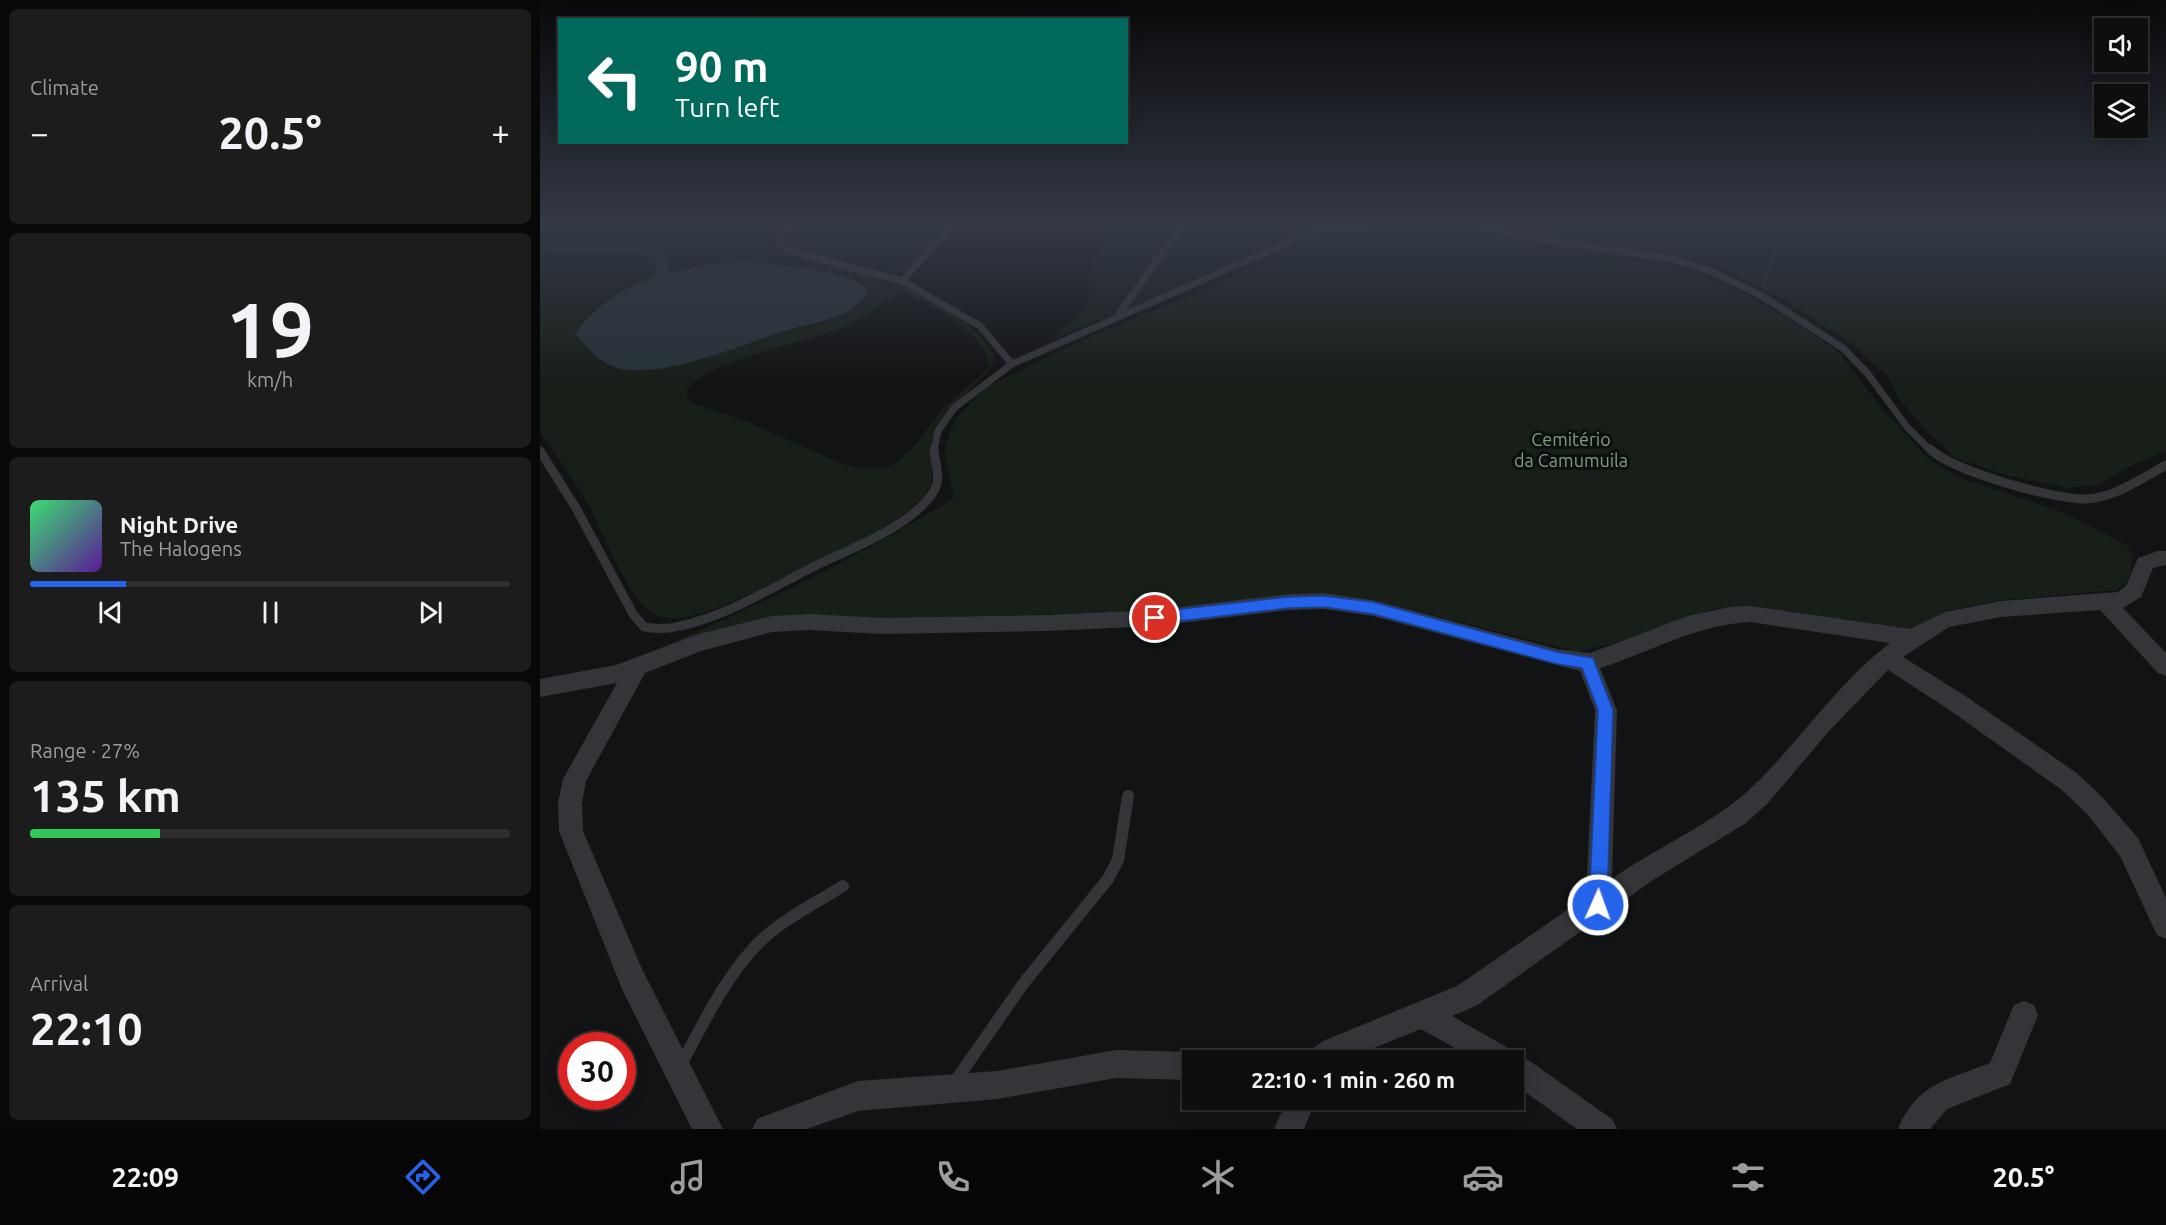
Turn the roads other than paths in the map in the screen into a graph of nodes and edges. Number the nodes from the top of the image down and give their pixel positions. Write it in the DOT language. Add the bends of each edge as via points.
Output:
graph roads {
  1 [pos="886,277"];
  2 [pos="906,277"];
  3 [pos="1147,277"];
  4 [pos="1208,277"];
  5 [pos="1722,277"];
  6 [pos="902,281"];
  7 [pos="1109,321"];
  8 [pos="1012,364"];
  9 [pos="540,451"];
  10 [pos="2166,465"];
  11 [pos="2166,558"];
  12 [pos="2105,602"];
  13 [pos="1912,638"];
  14 [pos="1886,658"];
  15 [pos="1587,662"];
  16 [pos="637,667"];
  17 [pos="2166,667"];
  18 [pos="540,688"];
  19 [pos="1128,796"];
  20 [pos="843,886"];
  21 [pos="1598,905"];
  22 [pos="2166,926"];
  23 [pos="1422,1014"];
  24 [pos="2024,1015"];
  25 [pos="1335,1050"];
  26 [pos="1485,1050"];
  27 [pos="1182,1066"];
  28 [pos="678,1069"];
  29 [pos="1524,1074"];
  30 [pos="951,1088"];
  31 [pos="1298,1110"];
  32 [pos="708,1129"];
  33 [pos="767,1129"];
  34 [pos="1289,1129"];
  35 [pos="1602,1129"];
  36 [pos="1913,1129"];
  1 -- 6 [label="lane"];
  2 -- 6 [label="lane"];
  3 -- 7 [label="lane" via="1124,311"];
  4 -- 7 [label="lane"];
  5 -- 10 [label="lane" via="1844,348 1907,427 1935,454 1962,468 2041,492 2086,499 2114,493"];
  6 -- 8 [label="lane" via="980,326 990,336 994,348"];
  7 -- 8 [label="lane"];
  8 -- 9 [label="lane" via="974,389 941,426 934,443 938,479 935,489 915,511 872,537 740,603 682,626 644,627 633,614 576,508"];
  11 -- 12 [label="street" via="2145,563 2134,591 2128,596"];
  12 -- 13 [label="street" via="2001,609 1945,620"];
  12 -- 17 [label="street"];
  13 -- 14 [label="street"];
  13 -- 15 [label="street" via="1727,613"];
  14 -- 21 [label="street" via="1738,815 1644,871"];
  14 -- 22 [label="street" via="2070,782 2130,847"];
  15 -- 16 [label="street" via="1557,658 1373,608 1324,601 1123,620 894,626 772,624 699,644"];
  15 -- 21 [label="street" via="1606,710"];
  16 -- 18 [label="street" via="592,680"];
  16 -- 28 [label="street" via="575,779 570,803 571,831 632,979"];
  19 -- 30 [label="lane" via="1118,860 1108,879 1023,984"];
  20 -- 28 [label="lane" via="752,949 725,985"];
  21 -- 23 [label="street" via="1466,996"];
  23 -- 25 [label="street"];
  23 -- 26 [label="street"];
  24 -- 36 [label="street" via="2000,1074 1937,1098"];
  27 -- 30 [label="street" via="1116,1064 997,1085"];
  28 -- 32 [label="street"];
  29 -- 35 [label="street"];
  30 -- 33 [label="street" via="858,1096"];
  31 -- 34 [label="street"];
}
